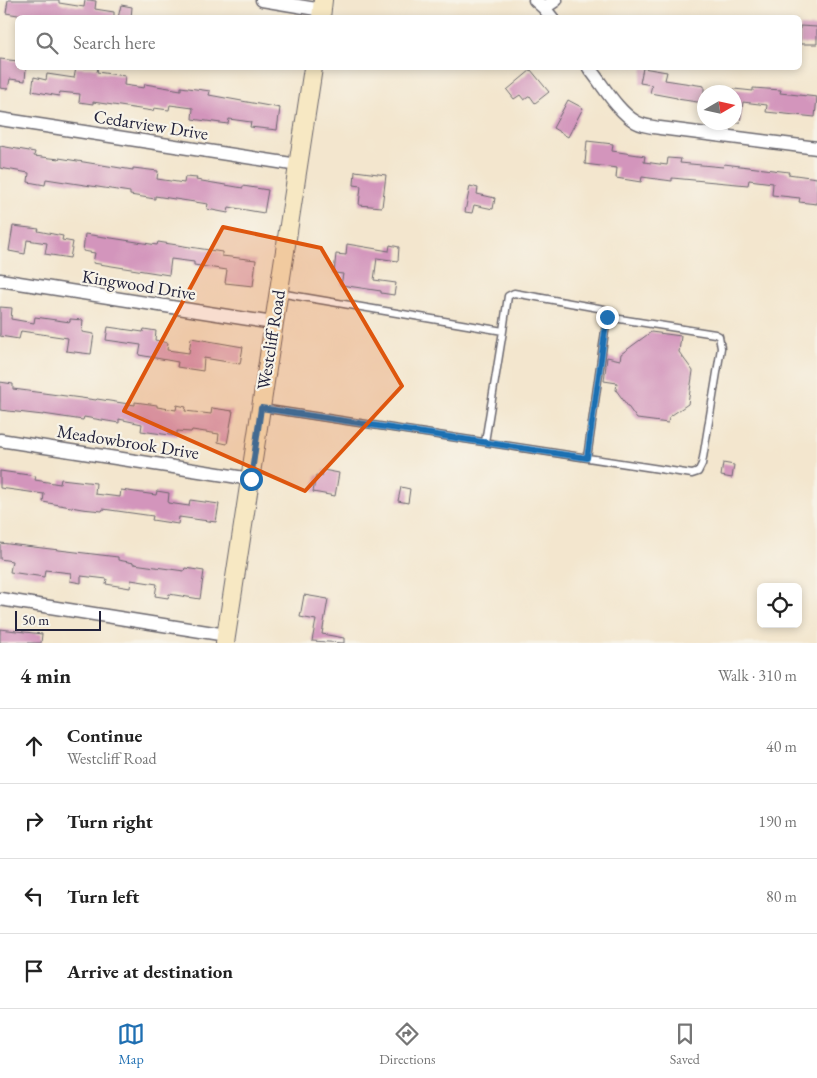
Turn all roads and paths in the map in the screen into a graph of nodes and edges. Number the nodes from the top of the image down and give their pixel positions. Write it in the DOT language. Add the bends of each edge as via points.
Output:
graph roads {
  1 [pos="262,0"];
  2 [pos="556,0"];
  3 [pos="544,8"];
  4 [pos="322,9"];
  5 [pos="313,70"];
  6 [pos="591,70"];
  7 [pos="0,119"];
  8 [pos="817,148"];
  9 [pos="298,165"];
  10 [pos="0,280"];
  11 [pos="278,293"];
  12 [pos="607,317"];
  13 [pos="274,324"];
  14 [pos="503,331"];
  15 [pos="261,408"];
  16 [pos="0,440"];
  17 [pos="485,442"];
  18 [pos="587,458"];
  19 [pos="251,479"];
  20 [pos="0,599"];
  21 [pos="226,639"];
  1 -- 4 [label="street"];
  2 -- 3 [label="street"];
  5 -- 9 [label="street, Westcliff Road"];
  6 -- 8 [label="street" via="626,115 636,122 660,128"];
  7 -- 9 [label="street, Cedarview Drive"];
  9 -- 11 [label="street, Westcliff Road"];
  10 -- 13 [label="street, Kingwood Drive"];
  11 -- 13 [label="street, Westcliff Road"];
  11 -- 14 [label="lane"];
  12 -- 14 [label="lane" via="604,309 514,293 508,296"];
  12 -- 18 [label="lane"];
  12 -- 18 [label="lane" via="715,334 719,336 721,348 698,472 692,474"];
  13 -- 15 [label="street, Westcliff Road"];
  14 -- 17 [label="lane"];
  15 -- 17 [label="lane"];
  15 -- 19 [label="street, Westcliff Road"];
  16 -- 19 [label="street, Meadowbrook Drive"];
  17 -- 18 [label="lane"];
  19 -- 21 [label="street, Westcliff Road"];
  20 -- 21 [label="street"];
}
